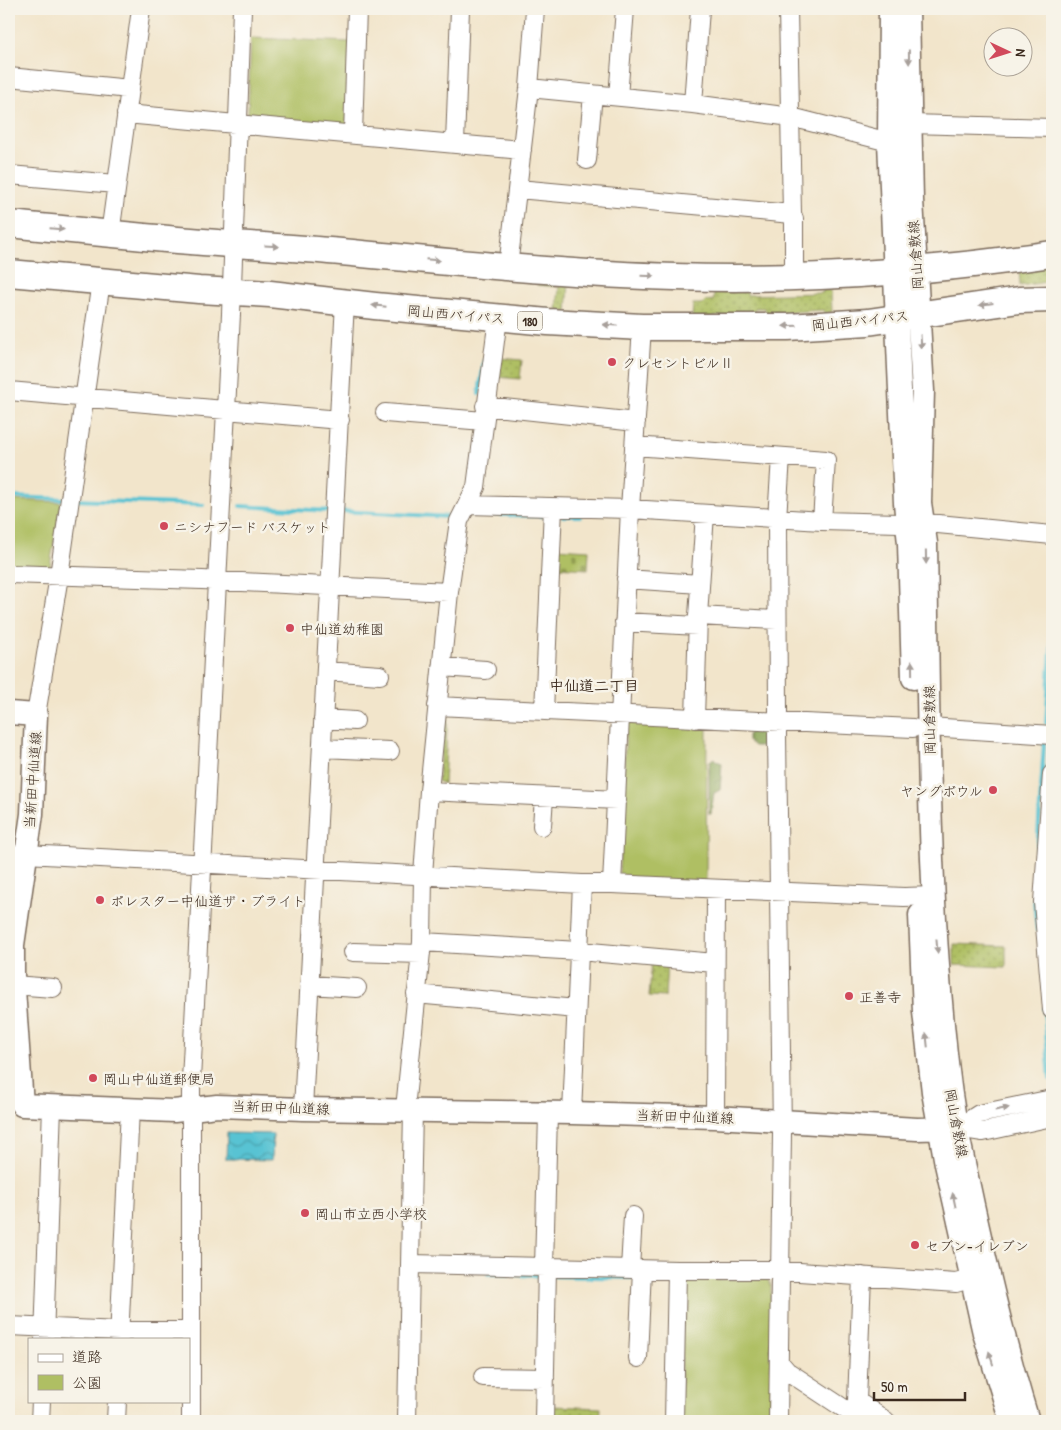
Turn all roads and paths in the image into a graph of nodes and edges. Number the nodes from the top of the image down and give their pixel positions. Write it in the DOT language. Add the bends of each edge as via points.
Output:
graph roads {
  1 [pos="141,9"];
  2 [pos="242,9"];
  3 [pos="357,9"];
  4 [pos="460,9"];
  5 [pos="535,9"];
  6 [pos="625,9"];
  7 [pos="700,9"];
  8 [pos="788,9"];
  9 [pos="890,9"];
  10 [pos="908,9"];
  11 [pos="9,77"];
  12 [pos="126,88"];
  13 [pos="529,88"];
  14 [pos="593,94"];
  15 [pos="618,97"];
  16 [pos="693,104"];
  17 [pos="126,114"];
  18 [pos="791,117"];
  19 [pos="239,124"];
  20 [pos="911,124"];
  21 [pos="1052,128"];
  22 [pos="353,134"];
  23 [pos="889,142"];
  24 [pos="455,143"];
  25 [pos="517,149"];
  26 [pos="587,160"];
  27 [pos="9,175"];
  28 [pos="112,184"];
  29 [pos="518,189"];
  30 [pos="792,214"];
  31 [pos="9,224"];
  32 [pos="110,234"];
  33 [pos="1052,243"];
  34 [pos="234,244"];
  35 [pos="1052,254"];
  36 [pos="998,262"];
  37 [pos="508,267"];
  38 [pos="905,271"];
  39 [pos="9,273"];
  40 [pos="794,277"];
  41 [pos="101,281"];
  42 [pos="232,292"];
  43 [pos="1052,298"];
  44 [pos="1019,300"];
  45 [pos="345,302"];
  46 [pos="1052,308"];
  47 [pos="908,316"];
  48 [pos="498,318"];
  49 [pos="642,327"];
  50 [pos="9,391"];
  51 [pos="82,397"];
  52 [pos="226,410"];
  53 [pos="384,413"];
  54 [pos="480,417"];
  55 [pos="340,420"];
  56 [pos="636,422"];
  57 [pos="634,446"];
  58 [pos="782,457"];
  59 [pos="553,508"];
  60 [pos="630,509"];
  61 [pos="463,512"];
  62 [pos="705,514"];
  63 [pos="777,519"];
  64 [pos="822,521"];
  65 [pos="915,523"];
  66 [pos="1052,535"];
  67 [pos="9,574"];
  68 [pos="55,576"];
  69 [pos="626,579"];
  70 [pos="217,581"];
  71 [pos="700,584"];
  72 [pos="330,587"];
  73 [pos="450,592"];
  74 [pos="777,620"];
  75 [pos="698,621"];
  76 [pos="624,622"];
  77 [pos="445,667"];
  78 [pos="486,670"];
  79 [pos="326,671"];
  80 [pos="380,675"];
  81 [pos="437,706"];
  82 [pos="544,711"];
  83 [pos="25,715"];
  84 [pos="621,715"];
  85 [pos="695,718"];
  86 [pos="323,719"];
  87 [pos="355,721"];
  88 [pos="777,722"];
  89 [pos="921,728"];
  90 [pos="1052,735"];
  91 [pos="322,748"];
  92 [pos="390,751"];
  93 [pos="1052,783"];
  94 [pos="429,792"];
  95 [pos="544,797"];
  96 [pos="617,800"];
  97 [pos="542,826"];
  98 [pos="1050,846"];
  99 [pos="17,855"];
  100 [pos="203,862"];
  101 [pos="316,869"];
  102 [pos="423,875"];
  103 [pos="582,884"];
  104 [pos="612,884"];
  105 [pos="716,889"];
  106 [pos="779,891"];
  107 [pos="927,896"];
  108 [pos="1047,903"];
  109 [pos="421,948"];
  110 [pos="579,951"];
  111 [pos="353,952"];
  112 [pos="715,963"];
  113 [pos="13,985"];
  114 [pos="309,985"];
  115 [pos="53,988"];
  116 [pos="357,988"];
  117 [pos="416,994"];
  118 [pos="576,1009"];
  119 [pos="1052,1010"];
  120 [pos="1052,1100"];
  121 [pos="15,1104"];
  122 [pos="52,1106"];
  123 [pos="130,1109"];
  124 [pos="192,1109"];
  125 [pos="303,1109"];
  126 [pos="409,1109"];
  127 [pos="572,1113"];
  128 [pos="548,1114"];
  129 [pos="715,1117"];
  130 [pos="1052,1117"];
  131 [pos="782,1120"];
  132 [pos="949,1128"];
  133 [pos="633,1216"];
  134 [pos="411,1264"];
  135 [pos="677,1270"];
  136 [pos="546,1271"];
  137 [pos="780,1271"];
  138 [pos="639,1273"];
  139 [pos="862,1276"];
  140 [pos="970,1279"];
  141 [pos="9,1326"];
  142 [pos="190,1331"];
  143 [pos="44,1333"];
  144 [pos="120,1335"];
  145 [pos="638,1358"];
  146 [pos="780,1363"];
  147 [pos="482,1377"];
  148 [pos="545,1378"];
  149 [pos="41,1402"];
  150 [pos="117,1402"];
  151 [pos="858,1413"];
  152 [pos="40,1421"];
  153 [pos="116,1421"];
  154 [pos="190,1421"];
  155 [pos="408,1421"];
  156 [pos="544,1421"];
  157 [pos="674,1421"];
  158 [pos="778,1421"];
  159 [pos="886,1421"];
  160 [pos="1011,1421"];
  161 [pos="1028,1421"];
  1 -- 12 [label="street"];
  2 -- 19 [label="street"];
  3 -- 22 [label="street"];
  4 -- 24 [label="street"];
  5 -- 13 [label="street"];
  6 -- 15 [label="street"];
  7 -- 16 [label="street"];
  8 -- 18 [label="street"];
  9 -- 23 [label="main road, 岡山倉敷線"];
  10 -- 20 [label="main road, 岡山倉敷線, one-way"];
  11 -- 12 [label="street"];
  12 -- 17 [label="street"];
  13 -- 14 [label="street"];
  13 -- 25 [label="street"];
  14 -- 15 [label="street"];
  14 -- 26 [label="street"];
  15 -- 16 [label="street"];
  16 -- 18 [label="street"];
  17 -- 19 [label="street"];
  17 -- 28 [label="street"];
  18 -- 23 [label="street"];
  18 -- 30 [label="street"];
  19 -- 22 [label="street"];
  19 -- 34 [label="street"];
  20 -- 21 [label="street"];
  20 -- 38 [label="main road, 岡山倉敷線" via="912,200"];
  22 -- 24 [label="street"];
  23 -- 38 [label="main road, 岡山倉敷線"];
  24 -- 25 [label="street"];
  25 -- 29 [label="street"];
  27 -- 28 [label="street"];
  28 -- 32 [label="street"];
  29 -- 30 [label="street"];
  29 -- 37 [label="street"];
  30 -- 40 [label="street"];
  31 -- 32 [label="highway, one-way"];
  32 -- 34 [label="highway"];
  33 -- 36 [label="street" via="1028,247"];
  34 -- 37 [label="highway, one-way"];
  34 -- 42 [label="street"];
  35 -- 36 [label="highway"];
  36 -- 38 [label="highway"];
  37 -- 40 [label="highway, one-way" via="666,277"];
  38 -- 40 [label="highway"];
  38 -- 47 [label="main road, 岡山倉敷線"];
  39 -- 41 [label="highway, 岡山西バイパス / 180"];
  41 -- 42 [label="highway, 岡山西バイパス / 180"];
  41 -- 51 [label="street"];
  42 -- 45 [label="highway, 岡山西バイパス / 180"];
  42 -- 52 [label="street"];
  43 -- 44 [label="highway, 岡山西バイパス / 180"];
  44 -- 46 [label="street"];
  44 -- 47 [label="highway, 岡山西バイパス / 180, one-way"];
  48 -- 45 [label="highway, 岡山西バイパス / 180, one-way"];
  45 -- 55 [label="street"];
  47 -- 49 [label="highway, 岡山西バイパス / 180, one-way" via="868,322 788,326"];
  47 -- 65 [label="main road, 岡山倉敷線" via="923,391 920,503"];
  49 -- 48 [label="highway, 岡山西バイパス / 180, one-way"];
  48 -- 54 [label="street"];
  49 -- 56 [label="street"];
  50 -- 51 [label="street"];
  51 -- 52 [label="street"];
  51 -- 68 [label="street" via="70,499"];
  52 -- 55 [label="street"];
  52 -- 70 [label="street"];
  53 -- 54 [label="street"];
  54 -- 56 [label="street"];
  54 -- 61 [label="street" via="476,487"];
  55 -- 72 [label="street"];
  56 -- 57 [label="street"];
  57 -- 58 [label="street"];
  57 -- 60 [label="street"];
  58 -- 63 [label="street"];
  58 -- 64 [label="street" via="826,460"];
  59 -- 60 [label="street"];
  59 -- 61 [label="street"];
  59 -- 82 [label="street"];
  60 -- 62 [label="street"];
  60 -- 69 [label="street"];
  61 -- 73 [label="street"];
  62 -- 63 [label="street"];
  62 -- 71 [label="street"];
  63 -- 64 [label="street"];
  63 -- 74 [label="street"];
  64 -- 65 [label="street"];
  65 -- 66 [label="street"];
  65 -- 89 [label="main road, 岡山倉敷線" via="926,544"];
  67 -- 68 [label="street"];
  68 -- 70 [label="street"];
  68 -- 83 [label="street"];
  69 -- 71 [label="street"];
  69 -- 76 [label="street"];
  70 -- 72 [label="street"];
  70 -- 100 [label="street"];
  71 -- 75 [label="street"];
  72 -- 73 [label="street"];
  72 -- 79 [label="street"];
  73 -- 77 [label="street"];
  74 -- 75 [label="street"];
  74 -- 88 [label="street"];
  75 -- 76 [label="street"];
  75 -- 85 [label="street"];
  76 -- 84 [label="street"];
  77 -- 78 [label="street"];
  77 -- 81 [label="street"];
  79 -- 80 [label="street"];
  79 -- 86 [label="street"];
  81 -- 82 [label="street"];
  81 -- 94 [label="street"];
  82 -- 84 [label="street"];
  83 -- 99 [label="main road, 当新田中仙道線" via="32,814"];
  84 -- 85 [label="street"];
  84 -- 96 [label="street"];
  85 -- 88 [label="street"];
  86 -- 87 [label="street"];
  86 -- 91 [label="street"];
  88 -- 89 [label="street"];
  88 -- 106 [label="street"];
  89 -- 90 [label="street"];
  89 -- 107 [label="main road, 岡山倉敷線"];
  91 -- 92 [label="street"];
  91 -- 101 [label="street"];
  93 -- 98 [label="street"];
  94 -- 95 [label="street"];
  94 -- 102 [label="street"];
  95 -- 96 [label="street"];
  95 -- 97 [label="street"];
  96 -- 104 [label="street"];
  98 -- 108 [label="street"];
  99 -- 100 [label="street"];
  99 -- 113 [label="main road, 当新田中仙道線"];
  100 -- 101 [label="street"];
  100 -- 124 [label="street"];
  101 -- 102 [label="street"];
  101 -- 114 [label="street"];
  102 -- 103 [label="street"];
  102 -- 109 [label="street"];
  103 -- 104 [label="street"];
  103 -- 110 [label="street"];
  104 -- 105 [label="street"];
  105 -- 106 [label="street"];
  105 -- 112 [label="street"];
  106 -- 107 [label="street"];
  106 -- 131 [label="street"];
  107 -- 132 [label="main road, 岡山倉敷線" via="924,1012 934,1092"];
  108 -- 119 [label="street"];
  109 -- 110 [label="street"];
  109 -- 111 [label="street"];
  109 -- 117 [label="street"];
  110 -- 112 [label="street"];
  110 -- 118 [label="street"];
  112 -- 129 [label="street"];
  113 -- 115 [label="street"];
  113 -- 121 [label="main road, 当新田中仙道線"];
  114 -- 116 [label="street"];
  114 -- 125 [label="street"];
  117 -- 118 [label="street"];
  117 -- 126 [label="street"];
  118 -- 127 [label="street"];
  132 -- 120 [label="street, one-way" via="979,1114"];
  121 -- 122 [label="main road, 当新田中仙道線"];
  122 -- 123 [label="main road, 当新田中仙道線"];
  122 -- 143 [label="street"];
  123 -- 124 [label="main road, 当新田中仙道線"];
  123 -- 144 [label="street"];
  124 -- 125 [label="main road, 当新田中仙道線" via="217,1106"];
  124 -- 142 [label="street"];
  125 -- 126 [label="main road, 当新田中仙道線"];
  126 -- 128 [label="main road, 当新田中仙道線"];
  126 -- 134 [label="street"];
  127 -- 128 [label="main road, 当新田中仙道線"];
  127 -- 129 [label="main road, 当新田中仙道線"];
  128 -- 136 [label="street"];
  129 -- 131 [label="main road, 当新田中仙道線"];
  130 -- 132 [label="street" via="983,1132"];
  131 -- 132 [label="main road, 当新田中仙道線"];
  131 -- 137 [label="street"];
  140 -- 132 [label="main road, 岡山倉敷線, one-way"];
  132 -- 161 [label="main road, 岡山倉敷線"];
  133 -- 138 [label="street"];
  134 -- 136 [label="street"];
  134 -- 155 [label="street"];
  135 -- 137 [label="street"];
  135 -- 138 [label="street"];
  135 -- 157 [label="street"];
  136 -- 138 [label="street"];
  136 -- 148 [label="street"];
  137 -- 139 [label="street"];
  137 -- 146 [label="street"];
  138 -- 145 [label="street"];
  139 -- 140 [label="street" via="956,1283"];
  139 -- 151 [label="street"];
  160 -- 140 [label="main road, 岡山倉敷線, one-way"];
  141 -- 143 [label="street"];
  142 -- 144 [label="street"];
  142 -- 154 [label="street"];
  143 -- 144 [label="street"];
  146 -- 151 [label="street" via="787,1371"];
  146 -- 158 [label="street"];
  147 -- 148 [label="street"];
  148 -- 156 [label="street"];
  149 -- 152 [label="street"];
  150 -- 153 [label="street"];
  151 -- 159 [label="street"];
}
